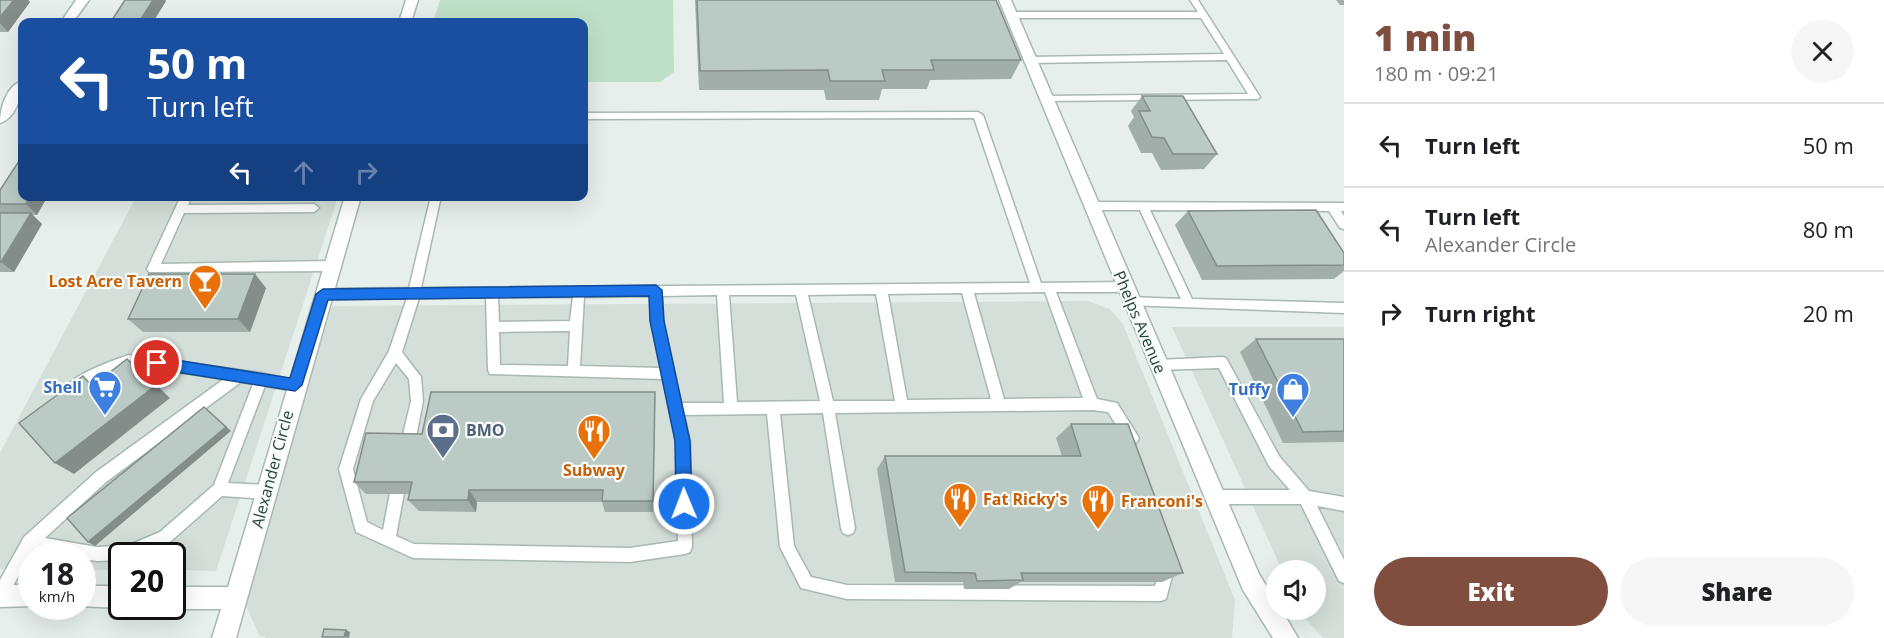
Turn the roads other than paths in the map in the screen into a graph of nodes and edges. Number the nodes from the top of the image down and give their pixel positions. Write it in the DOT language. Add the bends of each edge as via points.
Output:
graph roads {
  1 [pos="83,0"];
  2 [pos="412,0"];
  3 [pos="1194,0"];
  4 [pos="1204,0"];
  5 [pos="1008,7"];
  6 [pos="1204,15"];
  7 [pos="71,18"];
  8 [pos="406,18"];
  9 [pos="1230,57"];
  10 [pos="1029,60"];
  11 [pos="18,92"];
  12 [pos="1046,99"];
  13 [pos="588,116"];
  14 [pos="0,118"];
  15 [pos="185,201"];
  16 [pos="350,201"];
  17 [pos="435,201"];
  18 [pos="1090,206"];
  19 [pos="1143,206"];
  20 [pos="1338,207"];
  21 [pos="314,208"];
  22 [pos="181,209"];
  23 [pos="1344,225"];
  24 [pos="331,266"];
  25 [pos="1043,288"];
  26 [pos="881,289"];
  27 [pos="967,289"];
  28 [pos="656,290"];
  29 [pos="801,290"];
  30 [pos="723,291"];
  31 [pos="579,292"];
  32 [pos="492,293"];
  33 [pos="323,294"];
  34 [pos="414,294"];
  35 [pos="1127,294"];
  36 [pos="1189,303"];
  37 [pos="1344,308"];
  38 [pos="576,326"];
  39 [pos="493,327"];
  40 [pos="395,354"];
  41 [pos="1158,365"];
  42 [pos="574,371"];
  43 [pos="667,374"];
  44 [pos="239,376"];
  45 [pos="261,379"];
  46 [pos="295,385"];
  47 [pos="64,394"];
  48 [pos="999,405"];
  49 [pos="1092,405"];
  50 [pos="902,406"];
  51 [pos="828,407"];
  52 [pos="731,408"];
  53 [pos="773,408"];
  54 [pos="675,409"];
  55 [pos="407,447"];
  56 [pos="1137,451"];
  57 [pos="219,489"];
  58 [pos="268,492"];
  59 [pos="397,493"];
  60 [pos="1215,497"];
  61 [pos="1305,497"];
  62 [pos="1344,504"];
  63 [pos="848,528"];
  64 [pos="165,537"];
  65 [pos="388,539"];
  66 [pos="29,542"];
  67 [pos="162,542"];
  68 [pos="1171,550"];
  69 [pos="96,555"];
  70 [pos="18,562"];
  71 [pos="1344,576"];
  72 [pos="0,595"];
  73 [pos="18,596"];
  74 [pos="186,597"];
  75 [pos="236,598"];
  76 [pos="224,638"];
  77 [pos="1287,638"];
  1 -- 7 [label="street"];
  2 -- 8 [label="street"];
  3 -- 6 [label="lane"];
  4 -- 6 [label="lane"];
  5 -- 6 [label="lane"];
  5 -- 10 [label="street, Phelps Avenue"];
  6 -- 9 [label="lane"];
  9 -- 10 [label="lane"];
  9 -- 12 [label="lane" via="1255,97"];
  10 -- 12 [label="street, Phelps Avenue"];
  11 -- 14 [label="street"];
  12 -- 18 [label="street, Phelps Avenue"];
  13 -- 25 [label="lane" via="978,115"];
  15 -- 22 [label="lane"];
  16 -- 24 [label="street, Alexander Circle"];
  17 -- 34 [label="lane"];
  18 -- 19 [label="lane"];
  18 -- 35 [label="street, Phelps Avenue"];
  19 -- 20 [label="lane"];
  19 -- 36 [label="lane"];
  20 -- 23 [label="lane"];
  21 -- 22 [label="lane"];
  22 -- 24 [label="lane" via="153,269"];
  24 -- 33 [label="street, Alexander Circle"];
  25 -- 27 [label="lane"];
  25 -- 35 [label="lane"];
  25 -- 49 [label="lane"];
  26 -- 27 [label="lane"];
  26 -- 29 [label="lane"];
  26 -- 50 [label="lane"];
  27 -- 48 [label="lane"];
  28 -- 30 [label="lane"];
  28 -- 31 [label="lane"];
  28 -- 43 [label="lane" via="657,321"];
  29 -- 30 [label="lane"];
  29 -- 51 [label="lane"];
  30 -- 52 [label="lane"];
  31 -- 32 [label="lane"];
  31 -- 38 [label="lane"];
  32 -- 34 [label="lane"];
  32 -- 39 [label="lane"];
  33 -- 34 [label="lane"];
  33 -- 46 [label="street, Alexander Circle"];
  34 -- 40 [label="lane"];
  35 -- 36 [label="lane"];
  35 -- 41 [label="street, Phelps Avenue"];
  36 -- 37 [label="lane"];
  38 -- 39 [label="lane"];
  38 -- 42 [label="lane"];
  39 -- 42 [label="lane" via="494,369"];
  40 -- 55 [label="lane" via="415,377 417,401"];
  40 -- 65 [label="lane" via="367,399 346,469 361,527"];
  41 -- 60 [label="street, Phelps Avenue"];
  41 -- 61 [label="lane" via="1222,362 1274,461"];
  42 -- 43 [label="lane"];
  43 -- 54 [label="lane"];
  44 -- 45 [label="lane"];
  44 -- 47 [label="lane" via="129,360 88,378"];
  44 -- 66 [label="lane" via="101,477"];
  45 -- 46 [label="lane"];
  45 -- 57 [label="lane"];
  46 -- 58 [label="street, Alexander Circle"];
  48 -- 49 [label="lane"];
  48 -- 50 [label="lane"];
  49 -- 56 [label="lane" via="1112,407"];
  50 -- 51 [label="lane"];
  51 -- 53 [label="lane"];
  51 -- 63 [label="lane"];
  52 -- 53 [label="lane"];
  52 -- 54 [label="lane"];
  53 -- 68 [label="lane" via="787,547 806,583 847,592 1161,594"];
  54 -- 65 [label="lane" via="683,441 685,547 630,555 413,551"];
  57 -- 58 [label="lane"];
  57 -- 64 [label="lane"];
  58 -- 75 [label="street, Alexander Circle"];
  59 -- 65 [label="lane"];
  60 -- 61 [label="lane"];
  60 -- 77 [label="street, Phelps Avenue" via="1251,582"];
  61 -- 62 [label="lane"];
  61 -- 71 [label="lane"];
  64 -- 67 [label="lane"];
  64 -- 69 [label="lane" via="129,552"];
  70 -- 72 [label="lane"];
  72 -- 73 [label="street"];
  74 -- 75 [label="street"];
  75 -- 76 [label="street, Alexander Circle"];
}
